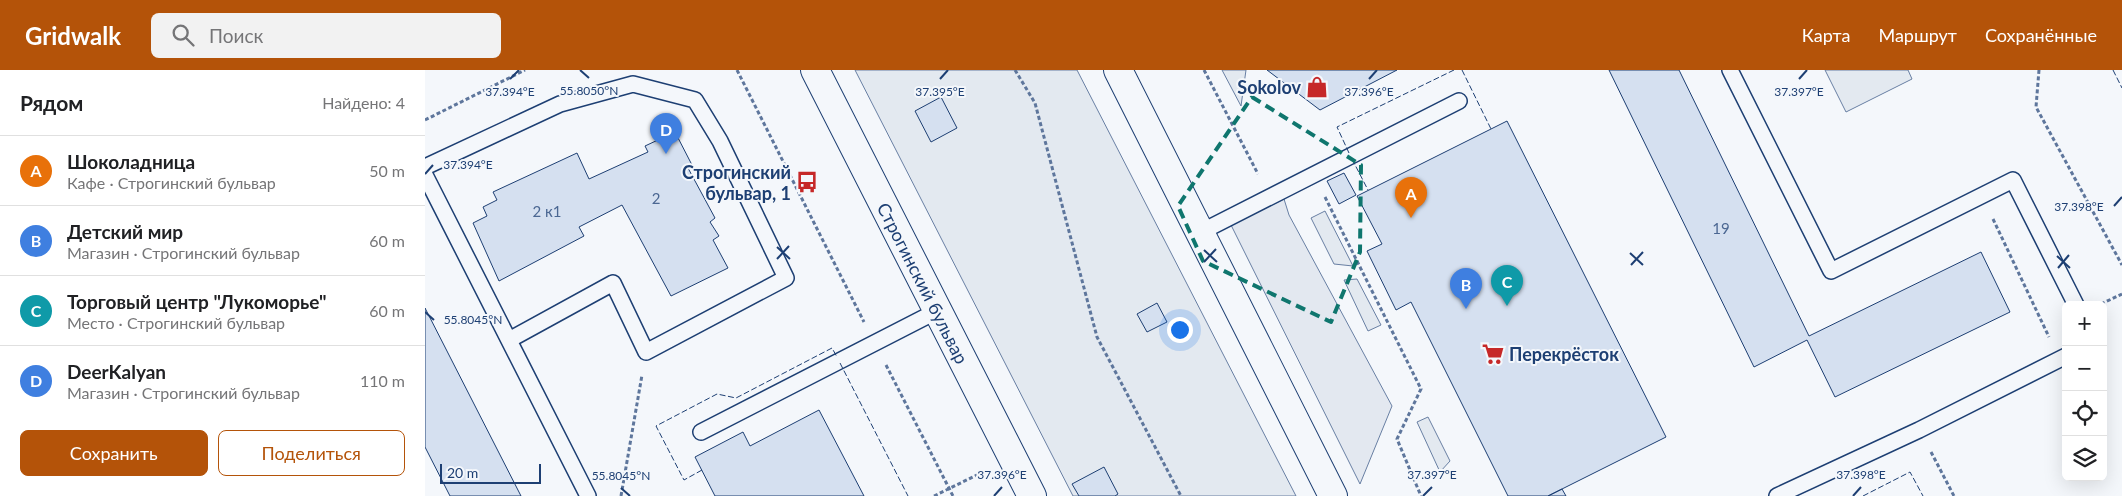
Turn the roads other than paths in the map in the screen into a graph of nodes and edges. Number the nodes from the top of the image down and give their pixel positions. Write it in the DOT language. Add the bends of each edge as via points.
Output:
graph roads {
  1 [pos="815,70"];
  2 [pos="1117,70"];
  3 [pos="1730,70"];
  4 [pos="1459,101"];
  5 [pos="425,167"];
  6 [pos="425,175"];
  7 [pos="1201,232"];
  8 [pos="2074,301"];
  9 [pos="937,311"];
  10 [pos="509,340"];
  11 [pos="2062,358"];
  12 [pos="701,432"];
  13 [pos="588,496"];
  14 [pos="1032,496"];
  15 [pos="1333,496"];
  16 [pos="1777,496"];
  1 -- 9 [label="street, Строгинский бульвар"];
  2 -- 7 [label="street"];
  3 -- 8 [label="lane" via="1831,271 2013,180"];
  4 -- 7 [label="lane"];
  5 -- 10 [label="lane" via="560,104 633,84 695,100 720,141 786,278 646,352 613,283"];
  6 -- 10 [label="lane"];
  7 -- 15 [label="street"];
  9 -- 12 [label="lane"];
  9 -- 14 [label="street, Строгинский бульвар"];
  10 -- 13 [label="lane"];
  11 -- 16 [label="lane" via="1919,430"];
}
